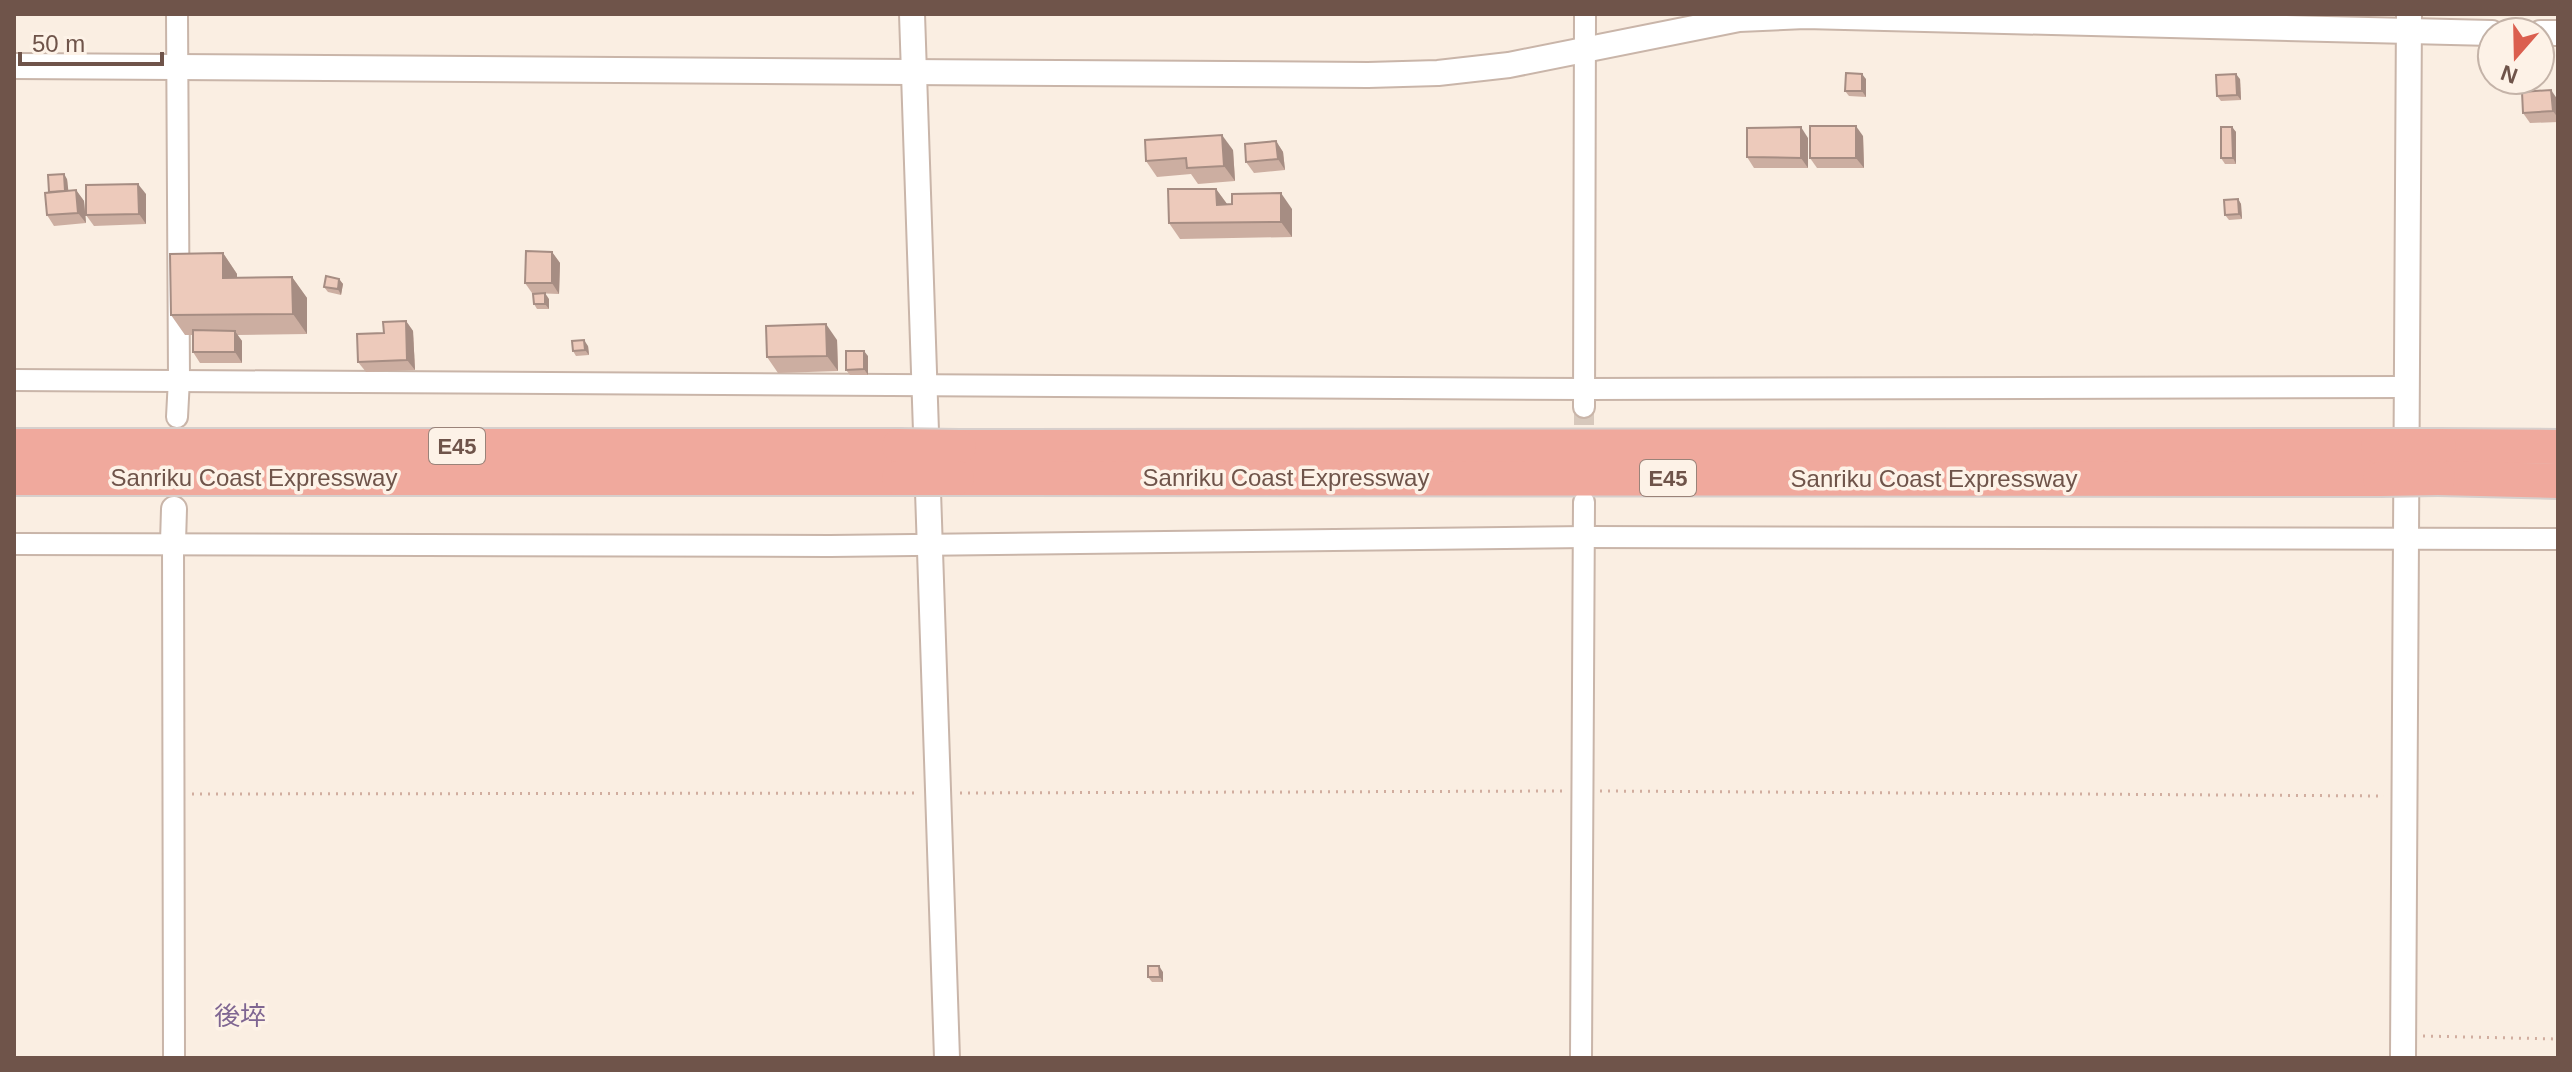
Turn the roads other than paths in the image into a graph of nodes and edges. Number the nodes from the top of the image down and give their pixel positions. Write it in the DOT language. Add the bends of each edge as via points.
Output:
graph roads {
  1 [pos="177,14"];
  2 [pos="912,14"];
  3 [pos="1585,14"];
  4 [pos="2409,23"];
  5 [pos="2476,31"];
  6 [pos="1585,49"];
  7 [pos="14,66"];
  8 [pos="177,67"];
  9 [pos="915,71"];
  10 [pos="179,379"];
  11 [pos="14,380"];
  12 [pos="926,385"];
  13 [pos="2407,387"];
  14 [pos="1585,398"];
  15 [pos="177,417"];
  16 [pos="14,446"];
  17 [pos="2558,447"];
  18 [pos="899,462"];
  19 [pos="2438,462"];
  20 [pos="14,478"];
  21 [pos="2558,481"];
  22 [pos="1584,502"];
  23 [pos="174,509"];
  24 [pos="1585,537"];
  25 [pos="2406,538"];
  26 [pos="2558,539"];
  27 [pos="173,542"];
  28 [pos="14,544"];
  29 [pos="931,544"];
  30 [pos="2404,1047"];
  31 [pos="174,1058"];
  32 [pos="947,1058"];
  33 [pos="1581,1058"];
  1 -- 8 [label="street"];
  2 -- 9 [label="street"];
  3 -- 6 [label="street"];
  4 -- 5 [label="street"];
  4 -- 6 [label="street" via="1805,16 1739,19"];
  4 -- 13 [label="street"];
  6 -- 9 [label="street" via="1438,73"];
  6 -- 14 [label="street"];
  7 -- 8 [label="street"];
  8 -- 9 [label="street"];
  8 -- 10 [label="street"];
  9 -- 12 [label="street"];
  10 -- 11 [label="street"];
  10 -- 12 [label="street"];
  10 -- 15 [label="street"];
  12 -- 14 [label="street"];
  12 -- 29 [label="street"];
  13 -- 14 [label="street"];
  13 -- 25 [label="street"];
  16 -- 18 [label="highway, Sanriku Coast Expressway / E45"];
  17 -- 19 [label="highway, Sanriku Coast Expressway / E45"];
  18 -- 19 [label="highway, Sanriku Coast Expressway / E45, bridge"];
  18 -- 20 [label="highway, Sanriku Coast Expressway / E45"];
  19 -- 21 [label="highway, Sanriku Coast Expressway / E45"];
  22 -- 24 [label="street"];
  23 -- 27 [label="street"];
  24 -- 25 [label="street"];
  24 -- 29 [label="street"];
  24 -- 33 [label="street"];
  25 -- 26 [label="street"];
  25 -- 30 [label="street"];
  27 -- 28 [label="street"];
  27 -- 29 [label="street"];
  27 -- 31 [label="street"];
  29 -- 32 [label="street"];
}
